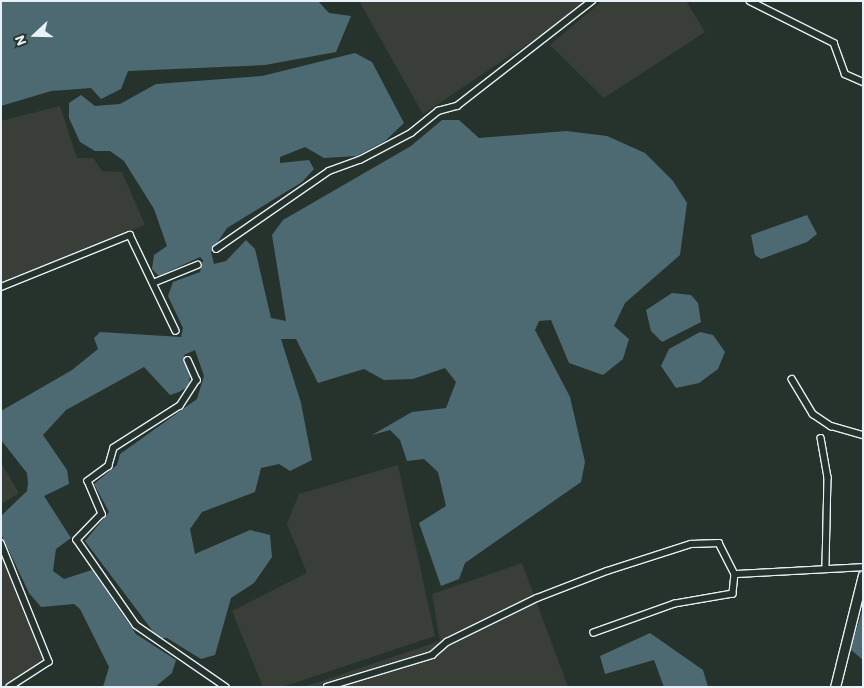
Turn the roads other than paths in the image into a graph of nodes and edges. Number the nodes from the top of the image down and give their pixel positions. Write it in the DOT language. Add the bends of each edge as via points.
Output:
graph roads {
  1 [pos="592,1"];
  2 [pos="750,1"];
  3 [pos="863,82"];
  4 [pos="216,249"];
  5 [pos="197,266"];
  6 [pos="153,283"];
  7 [pos="1,288"];
  8 [pos="176,331"];
  9 [pos="188,360"];
  10 [pos="792,379"];
  11 [pos="863,435"];
  12 [pos="821,438"];
  13 [pos="1,543"];
  14 [pos="826,565"];
  15 [pos="863,567"];
  16 [pos="735,574"];
  17 [pos="863,575"];
  18 [pos="594,634"];
  19 [pos="10,687"];
  20 [pos="226,687"];
  21 [pos="328,687"];
  22 [pos="835,687"];
  1 -- 4 [label="street" via="457,106 438,111 411,133 360,160 329,171"];
  2 -- 3 [label="street" via="834,43 846,74"];
  5 -- 6 [label="street"];
  6 -- 7 [label="street" via="130,235"];
  6 -- 8 [label="street"];
  9 -- 20 [label="street" via="197,380 180,406 114,448 109,466 88,481 102,514 77,540 136,624 152,640"];
  10 -- 11 [label="street" via="813,414 831,426"];
  12 -- 14 [label="street" via="828,477"];
  13 -- 19 [label="street" via="49,662"];
  14 -- 15 [label="street"];
  14 -- 16 [label="street"];
  16 -- 18 [label="street" via="733,594 676,604"];
  16 -- 21 [label="street" via="719,543 691,544 537,598 447,642 432,655"];
  17 -- 22 [label="street"];
}
